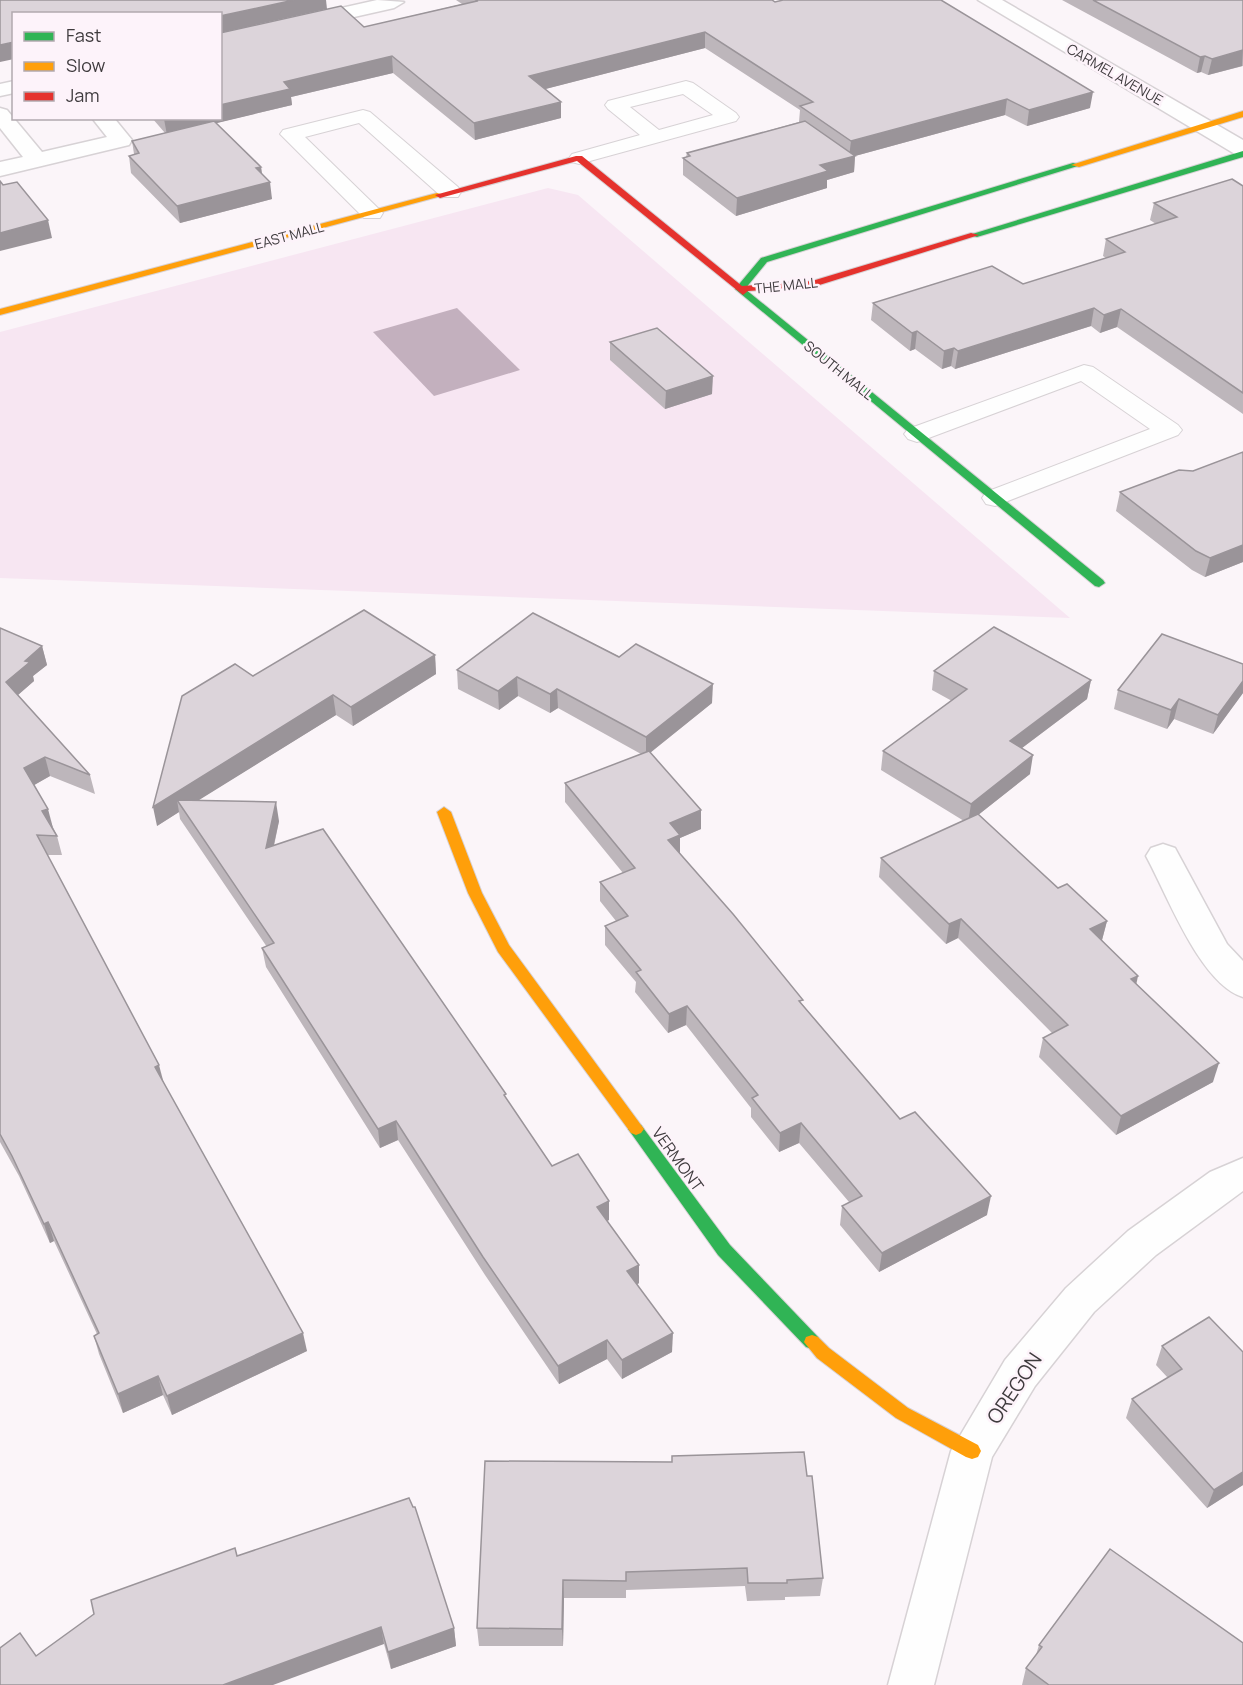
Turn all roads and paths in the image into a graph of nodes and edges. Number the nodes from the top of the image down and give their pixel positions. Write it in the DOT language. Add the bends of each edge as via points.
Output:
graph roads {
  1 [pos="987,0"];
  2 [pos="392,1"];
  3 [pos="222,41"];
  4 [pos="0,114"];
  5 [pos="1243,114"];
  6 [pos="104,120"];
  7 [pos="1204,126"];
  8 [pos="656,137"];
  9 [pos="1243,149"];
  10 [pos="1243,154"];
  11 [pos="579,158"];
  12 [pos="38,160"];
  13 [pos="0,169"];
  14 [pos="450,192"];
  15 [pos="372,213"];
  16 [pos="740,289"];
  17 [pos="0,312"];
  18 [pos="917,434"];
  19 [pos="995,498"];
  20 [pos="1099,583"];
  21 [pos="444,812"];
  22 [pos="1163,856"];
  23 [pos="1243,984"];
  24 [pos="1243,1173"];
  25 [pos="972,1451"];
  26 [pos="911,1685"];
  1 -- 7 [label="street, CARMEL AVENUE"];
  2 -- 3 [label="street"];
  4 -- 12 [label="street"];
  5 -- 7 [label="street, THE MALL"];
  6 -- 12 [label="street" via="121,140"];
  7 -- 9 [label="street, CARMEL AVENUE"];
  7 -- 16 [label="street, THE MALL" via="764,260"];
  8 -- 11 [label="lane"];
  10 -- 16 [label="street, THE MALL" via="813,284"];
  11 -- 14 [label="street, EAST MALL"];
  11 -- 16 [label="street, SOUTH MALL"];
  12 -- 13 [label="street"];
  14 -- 15 [label="street, EAST MALL"];
  14 -- 15 [label="lane" via="363,116 290,134"];
  15 -- 17 [label="street, EAST MALL"];
  16 -- 18 [label="street, SOUTH MALL"];
  18 -- 19 [label="street, SOUTH MALL"];
  18 -- 19 [label="lane" via="1084,372 1169,430"];
  19 -- 20 [label="street, SOUTH MALL"];
  21 -- 25 [label="street, VERMONT" via="503,948 724,1250 823,1353 902,1413"];
  22 -- 23 [label="street" via="1214,952"];
  24 -- 25 [label="street, OREGON" via="1142,1243 1080,1300 1020,1373"];
  25 -- 26 [label="street, OREGON"];
}
